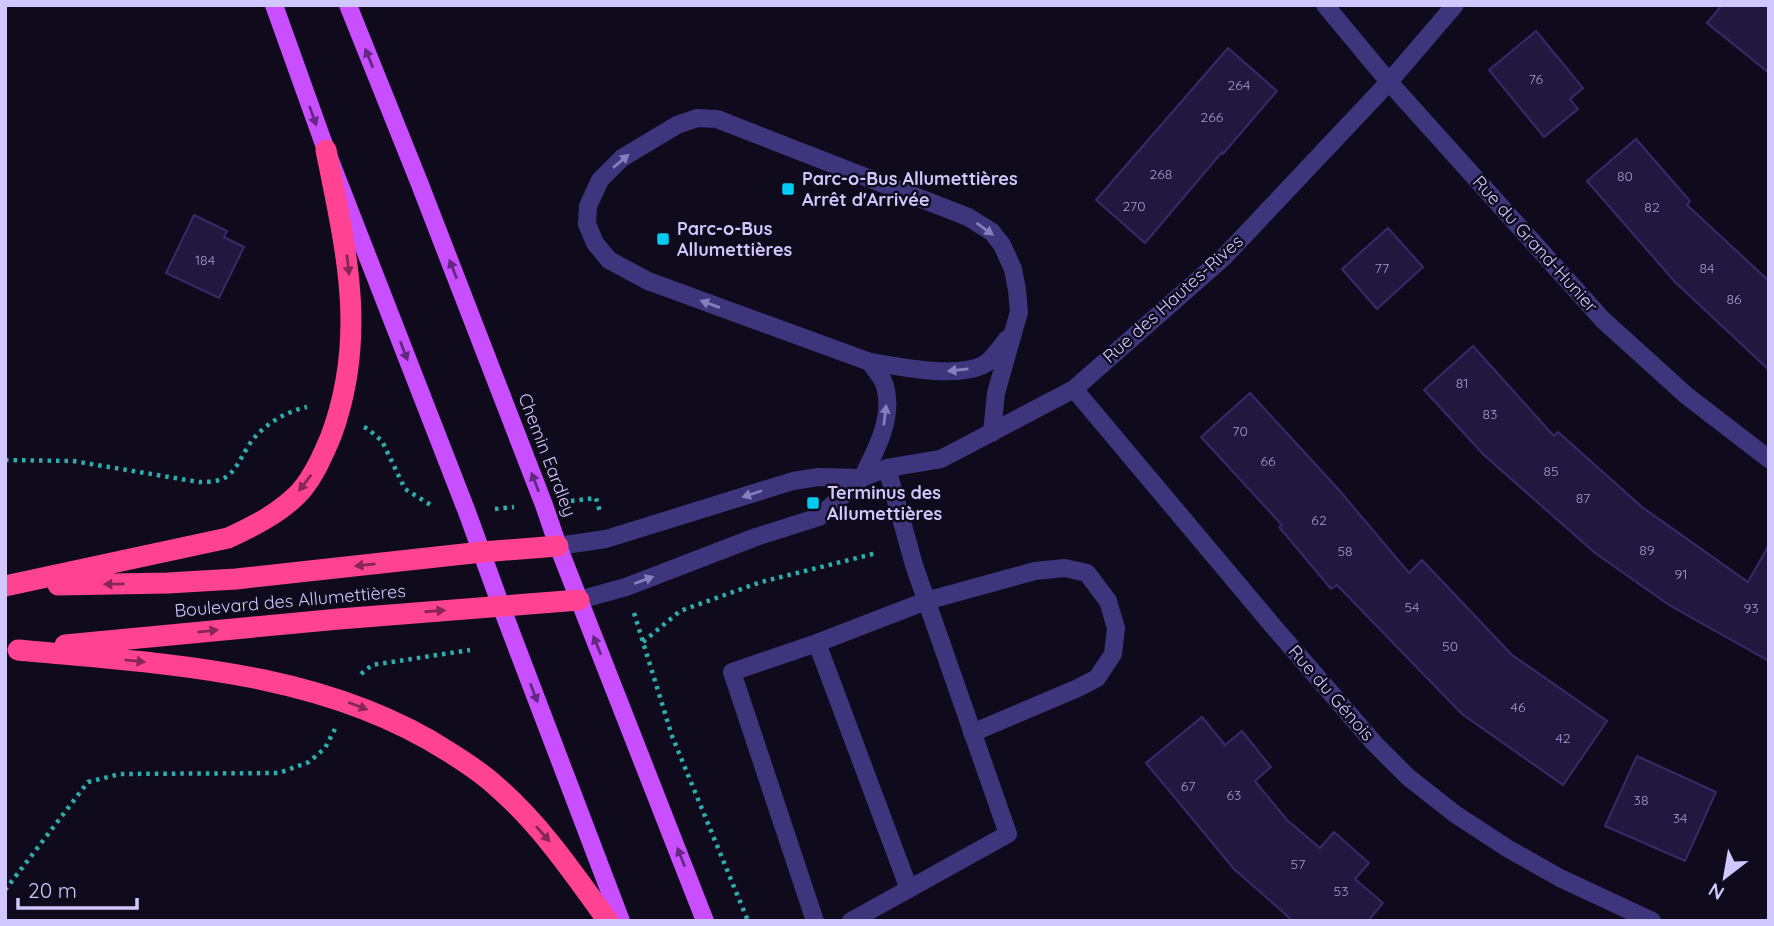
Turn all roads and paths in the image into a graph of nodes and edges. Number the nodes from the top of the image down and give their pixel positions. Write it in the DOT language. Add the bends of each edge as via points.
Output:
graph roads {
  1 [pos="274,5"];
  2 [pos="348,5"];
  3 [pos="1325,5"];
  4 [pos="1455,5"];
  5 [pos="1389,82"];
  6 [pos="326,150"];
  7 [pos="1012,334"];
  8 [pos="870,362"];
  9 [pos="1074,389"];
  10 [pos="992,433"];
  11 [pos="1769,459"];
  12 [pos="887,468"];
  13 [pos="862,478"];
  14 [pos="558,546"];
  15 [pos="482,552"];
  16 [pos="877,552"];
  17 [pos="5,586"];
  18 [pos="579,600"];
  19 [pos="926,601"];
  20 [pos="501,606"];
  21 [pos="643,642"];
  22 [pos="817,643"];
  23 [pos="12,650"];
  24 [pos="470,650"];
  25 [pos="359,676"];
  26 [pos="337,725"];
  27 [pos="972,733"];
  28 [pos="909,889"];
  29 [pos="5,890"];
  30 [pos="608,921"];
  31 [pos="621,921"];
  32 [pos="705,921"];
  33 [pos="815,921"];
  34 [pos="851,921"];
  35 [pos="1652,921"];
  1 -- 6 [label="main road, one-way"];
  14 -- 2 [label="main road, Chemin Eardley, one-way"];
  3 -- 5 [label="street, Rue du Grand-Hunier"];
  4 -- 5 [label="street, Rue des Hautes-Rives"];
  5 -- 9 [label="street, Rue des Hautes-Rives" via="1223,258"];
  5 -- 11 [label="street, Rue du Grand-Hunier" via="1603,320 1687,396"];
  6 -- 15 [label="main road, one-way"];
  6 -- 17 [label="highway, one-way" via="346,248 352,328 338,417 316,468 300,491 259,524 228,538"];
  7 -- 8 [label="street, one-way" via="986,364 962,371"];
  8 -- 7 [label="street, one-way" via="648,281 609,260 587,224 588,206 600,180 622,158 677,125 697,118 717,119 968,217 992,232 1013,269 1019,312"];
  7 -- 10 [label="street" via="996,393"];
  13 -- 8 [label="street, one-way" via="888,413 885,384"];
  9 -- 10 [label="street, Rue des Hautes-Rives"];
  9 -- 35 [label="street, Rue du Génois" via="1273,626 1408,777 1507,848"];
  10 -- 12 [label="street, Rue des Hautes-Rives" via="941,459"];
  12 -- 13 [label="street, Rue des Hautes-Rives"];
  12 -- 19 [label="street"];
  13 -- 14 [label="street, Rue des Hautes-Rives, one-way" via="793,481 617,536"];
  18 -- 13 [label="street, Rue des Hautes-Rives, one-way" via="819,517"];
  14 -- 15 [label="highway, Boulevard des Allumettières"];
  14 -- 18 [label="main road, Chemin Eardley"];
  15 -- 17 [label="highway, Boulevard des Allumettières, one-way" via="236,579"];
  15 -- 20 [label="main road"];
  16 -- 21 [label="path" via="761,582 680,611"];
  18 -- 20 [label="highway, Boulevard des Allumettières"];
  32 -- 18 [label="main road, Chemin Eardley, one-way"];
  19 -- 22 [label="street"];
  19 -- 27 [label="street"];
  19 -- 27 [label="street" via="1035,570 1065,568 1087,573 1108,601 1116,628 1113,654 1097,678"];
  23 -- 20 [label="highway, Boulevard des Allumettières, one-way"];
  20 -- 31 [label="main road, one-way"];
  22 -- 28 [label="street"];
  22 -- 33 [label="street" via="733,672"];
  23 -- 30 [label="highway, one-way" via="231,674 295,687 389,719 427,738 496,786 553,845"];
  24 -- 25 [label="path" via="373,665"];
  26 -- 29 [label="path" via="325,748 309,762 279,773 120,774 88,782"];
  27 -- 28 [label="street" via="1008,834"];
  28 -- 34 [label="street"];
}
